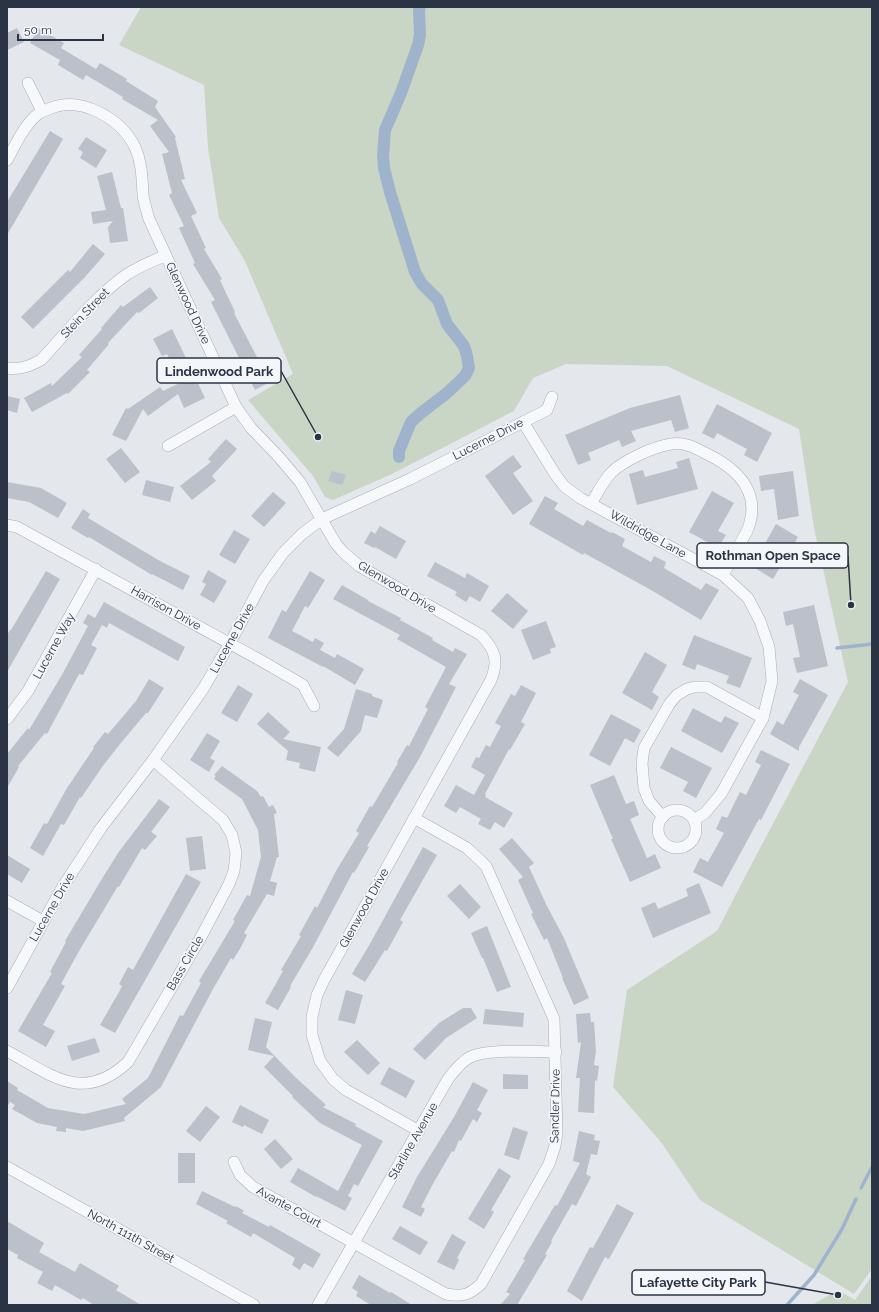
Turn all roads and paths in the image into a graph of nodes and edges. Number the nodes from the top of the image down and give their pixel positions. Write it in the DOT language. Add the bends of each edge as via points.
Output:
graph roads {
  1 [pos="28,83"];
  2 [pos="42,111"];
  3 [pos="7,160"];
  4 [pos="165,256"];
  5 [pos="7,368"];
  6 [pos="552,397"];
  7 [pos="236,407"];
  8 [pos="523,422"];
  9 [pos="168,446"];
  10 [pos="591,504"];
  11 [pos="322,519"];
  12 [pos="7,525"];
  13 [pos="96,569"];
  14 [pos="723,575"];
  15 [pos="230,643"];
  16 [pos="314,706"];
  17 [pos="763,718"];
  18 [pos="7,719"];
  19 [pos="153,760"];
  20 [pos="662,816"];
  21 [pos="414,818"];
  22 [pos="694,820"];
  23 [pos="7,901"];
  24 [pos="43,921"];
  25 [pos="7,988"];
  26 [pos="7,1051"];
  27 [pos="556,1052"];
  28 [pos="419,1131"];
  29 [pos="234,1162"];
  30 [pos="7,1167"];
  31 [pos="354,1243"];
  32 [pos="254,1305"];
  33 [pos="318,1305"];
  1 -- 2 [label="street"];
  2 -- 3 [label="street, Glenwood Drive" via="27,125"];
  2 -- 4 [label="street, Glenwood Drive" via="71,105 92,109 122,129 134,147 141,167 143,197 149,219"];
  4 -- 5 [label="street, Stein Street" via="127,274 105,291 40,360 28,367"];
  4 -- 7 [label="street, Glenwood Drive"];
  6 -- 8 [label="street, Lucerne Drive" via="547,410"];
  7 -- 9 [label="street"];
  7 -- 11 [label="street, Glenwood Drive" via="251,428 300,482"];
  8 -- 10 [label="street, Wildridge Lane" via="543,457 564,486"];
  8 -- 11 [label="street, Lucerne Drive" via="410,479"];
  10 -- 14 [label="street, Wildridge Lane"];
  10 -- 14 [label="street" via="614,470 632,458 670,444 686,445 721,461 730,467 747,487 753,505 751,523"];
  11 -- 15 [label="street, Lucerne Drive" via="283,553 263,581"];
  11 -- 21 [label="street, Glenwood Drive" via="336,544 359,566 481,636 490,645 495,657 495,671 491,680"];
  12 -- 13 [label="street, Harrison Drive" via="17,527"];
  13 -- 15 [label="street, Harrison Drive"];
  13 -- 18 [label="street, Lucerne Way" via="32,685"];
  14 -- 17 [label="street, Wildridge Lane" via="748,598 769,647 772,681"];
  15 -- 16 [label="street, Harrison Drive" via="303,685"];
  15 -- 19 [label="street, Lucerne Drive" via="203,689"];
  17 -- 20 [label="street" via="707,687 687,688 677,695 644,748 642,763 644,788 649,801"];
  17 -- 22 [label="street, Wildridge Lane" via="722,794 705,814"];
  19 -- 24 [label="street, Lucerne Drive" via="101,828"];
  19 -- 26 [label="street, Bass Circle" via="223,820 232,835 236,853 234,871 229,884 128,1062 117,1072 105,1080 76,1084 58,1079"];
  20 -- 22 [label="street" via="670,811 679,810 688,813"];
  20 -- 22 [label="street" via="658,825 659,834 663,842 671,847 680,848 694,838"];
  21 -- 27 [label="street, Sandler Drive" via="467,848 486,866 554,1019"];
  21 -- 28 [label="street, Glenwood Drive" via="317,996 312,1017 312,1035 320,1061 337,1083"];
  23 -- 24 [label="street"];
  24 -- 25 [label="street, Lucerne Drive"];
  27 -- 28 [label="street, Starline Avenue" via="486,1052 469,1058 456,1068 448,1079"];
  27 -- 31 [label="street, Sandler Drive" via="557,1123 555,1146 549,1164 481,1284 472,1293 459,1296 446,1294"];
  28 -- 31 [label="street, Starline Avenue"];
  29 -- 31 [label="street, Avante Court" via="240,1175 253,1187"];
  30 -- 32 [label="street, North 111th Street"];
  31 -- 33 [label="street, Starline Avenue"];
}
